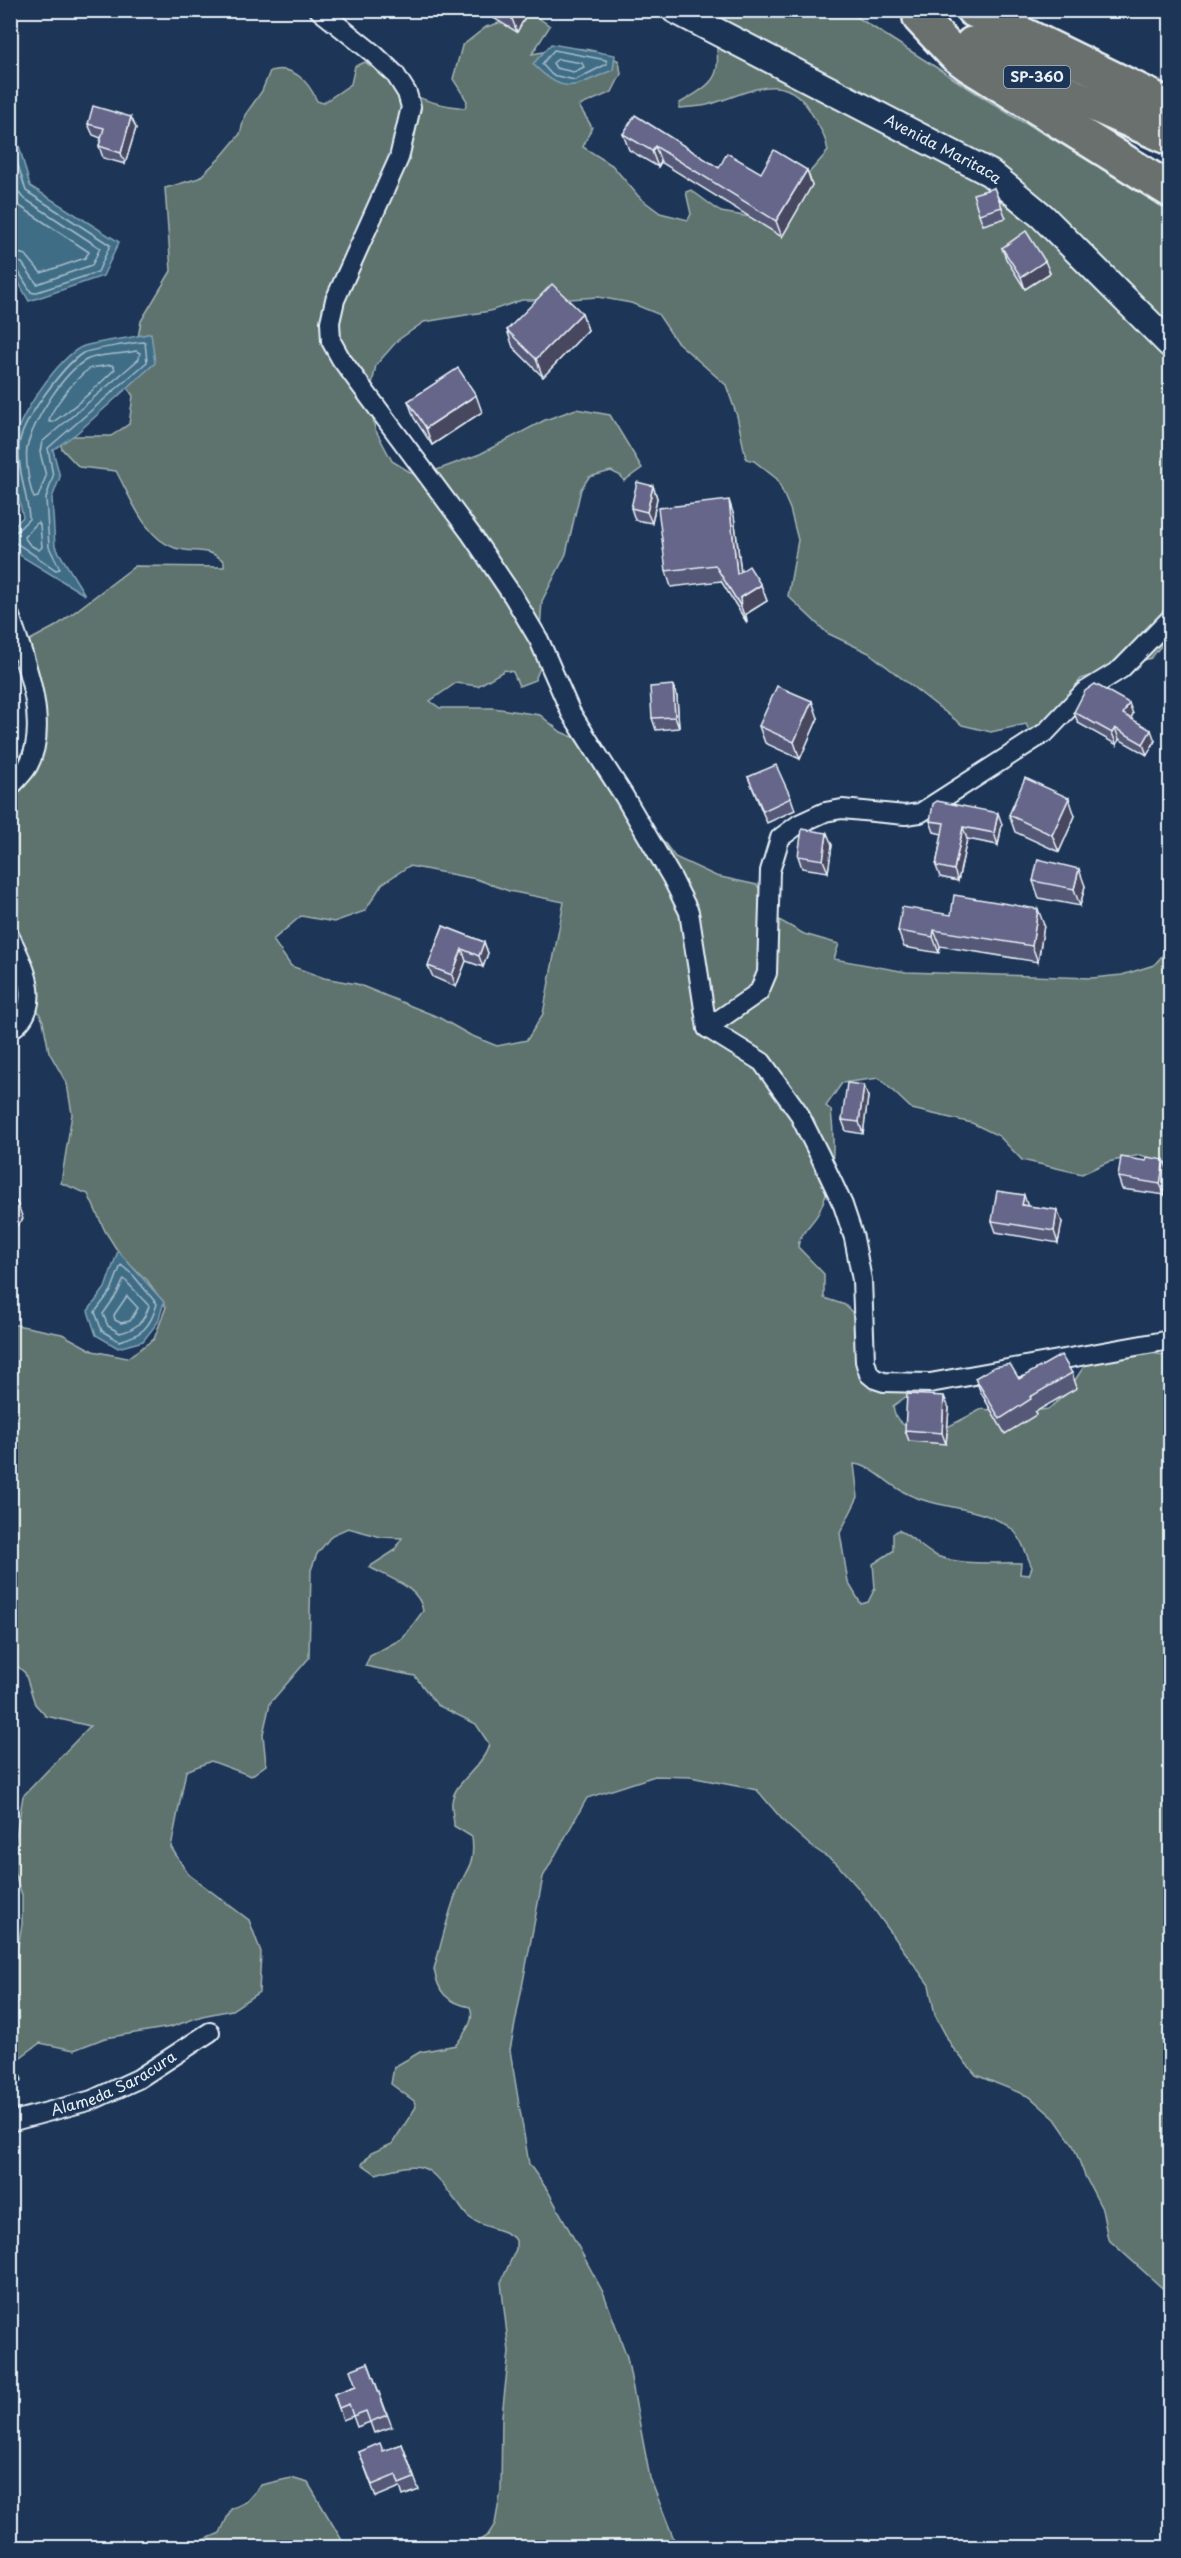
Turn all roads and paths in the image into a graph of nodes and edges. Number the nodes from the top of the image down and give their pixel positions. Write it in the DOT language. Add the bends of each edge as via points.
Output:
graph roads {
  1 [pos="319,10"];
  2 [pos="675,10"];
  3 [pos="972,10"];
  4 [pos="913,14"];
  5 [pos="1165,102"];
  6 [pos="1170,138"];
  7 [pos="1170,190"];
  8 [pos="1170,344"];
  9 [pos="10,616"];
  10 [pos="1170,619"];
  11 [pos="10,787"];
  12 [pos="10,937"];
  13 [pos="706,1028"];
  14 [pos="10,1030"];
  15 [pos="1170,1340"];
  16 [pos="210,2032"];
  17 [pos="10,2122"];
  1 -- 13 [label="street" via="395,75 411,107 399,158 335,300 331,341 513,596 539,640 571,713 672,878 689,912"];
  2 -- 8 [label="street, Avenida Maritaca" via="990,173 1042,216"];
  3 -- 5 [label="highway, SP-360"];
  4 -- 6 [label="highway, SP-360" via="1072,95"];
  4 -- 7 [label="highway" via="969,65"];
  9 -- 11 [label="street" via="31,678 37,715 29,766"];
  10 -- 13 [label="street" via="1121,669 1084,692 1046,732 920,813 842,809 825,812 780,838 770,871 767,973 759,992"];
  12 -- 14 [label="street" via="28,978 30,993 28,1010"];
  13 -- 15 [label="street" via="762,1062 798,1112 820,1156 854,1238 862,1280 865,1361 875,1379 930,1383"];
  16 -- 17 [label="street, Alameda Saracura" via="138,2079 92,2100"];
}
